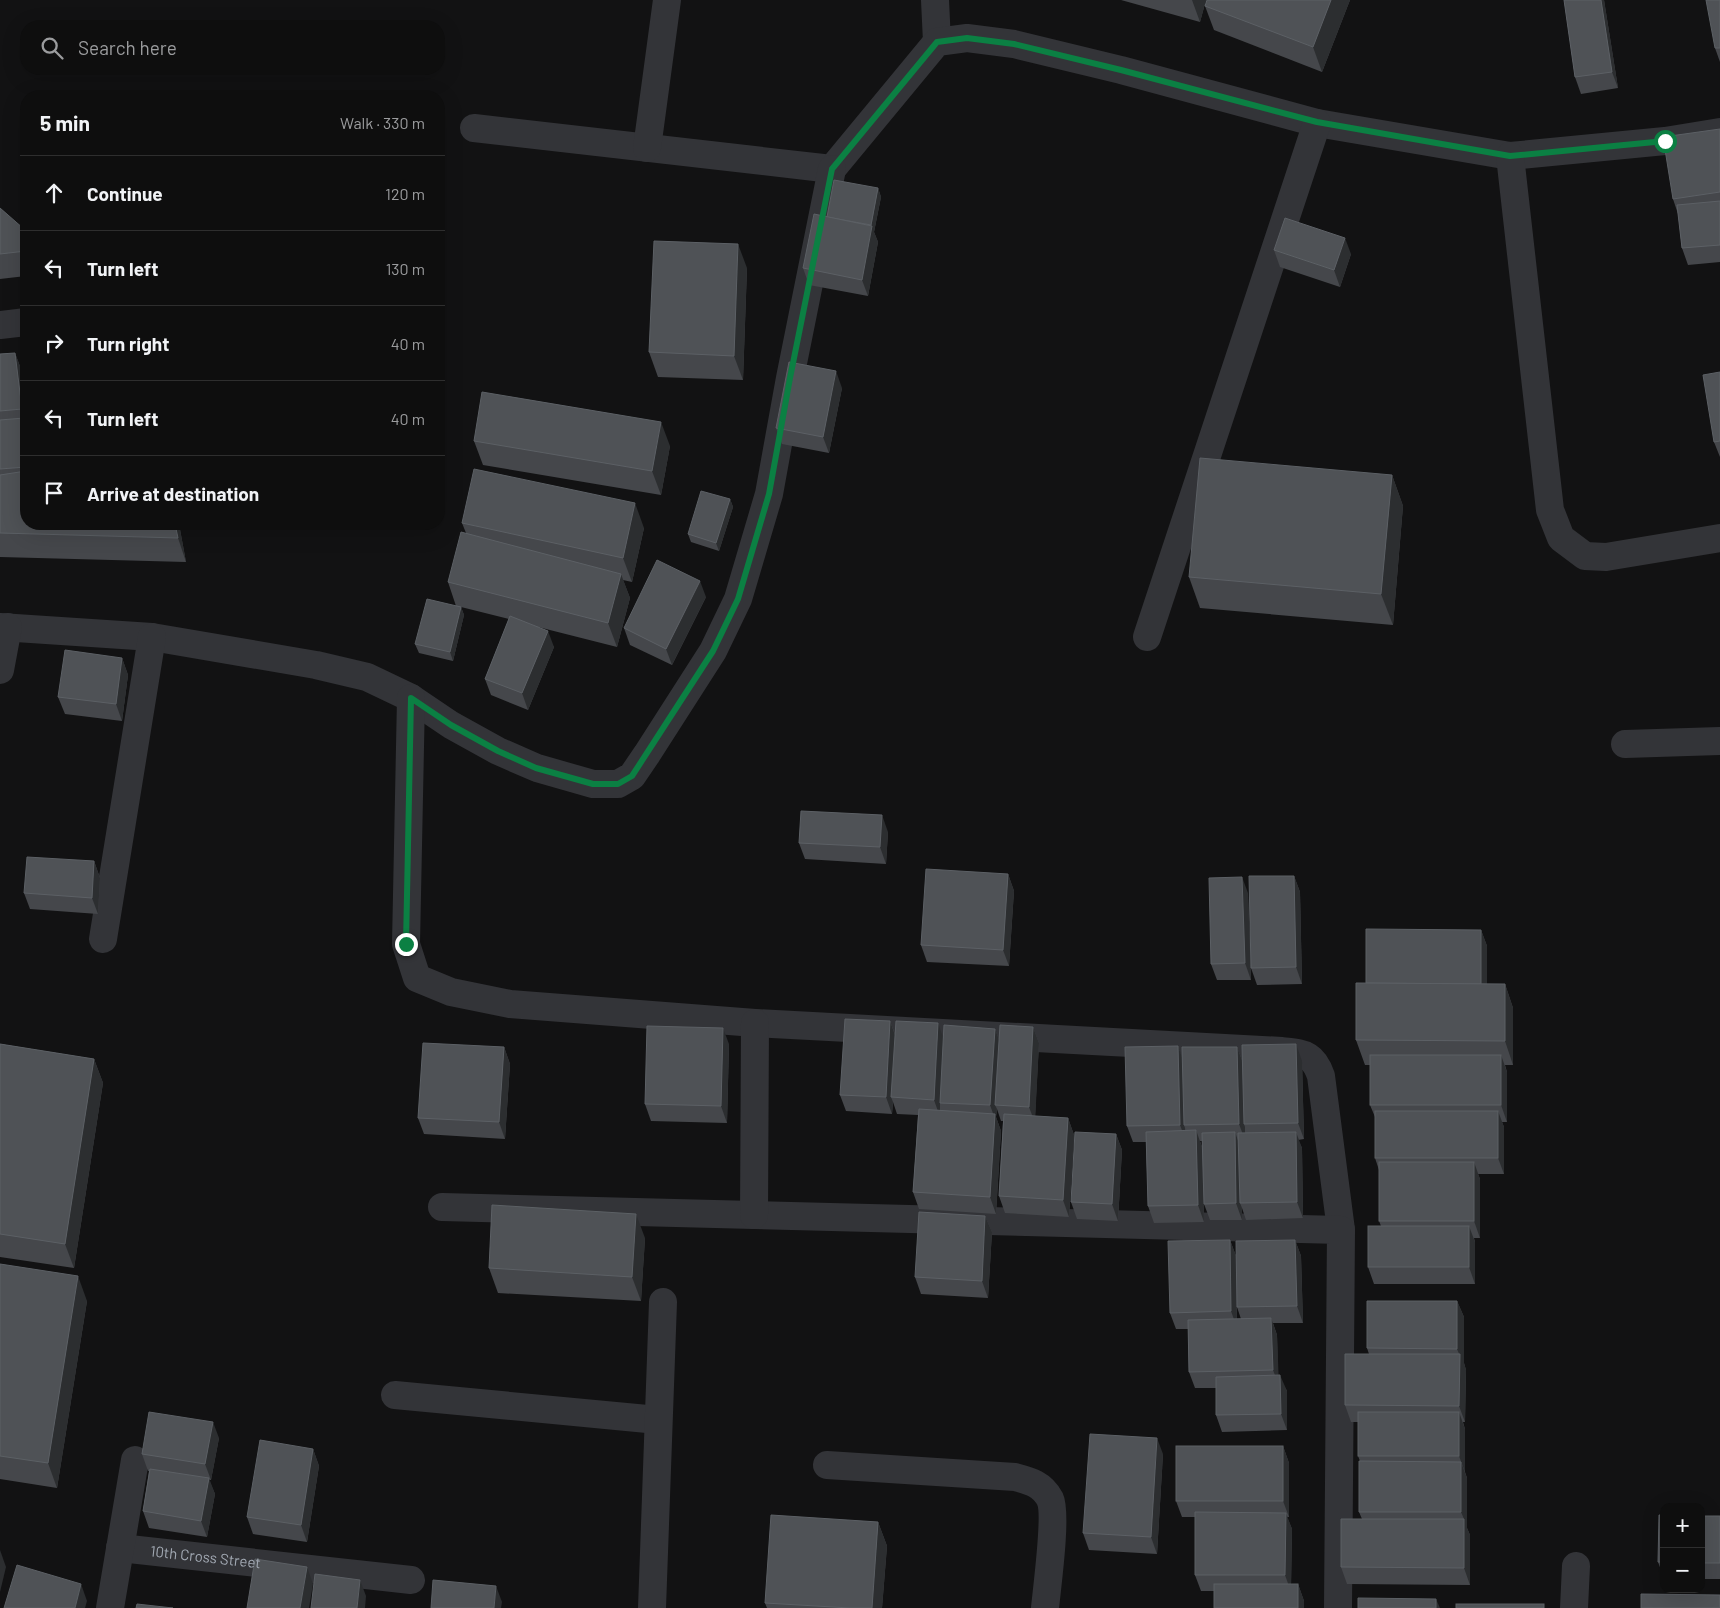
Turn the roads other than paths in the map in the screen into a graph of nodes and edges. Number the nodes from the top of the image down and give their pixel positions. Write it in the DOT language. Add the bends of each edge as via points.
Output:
graph roads {
  1 [pos="667,0"];
  2 [pos="935,0"];
  3 [pos="937,42"];
  4 [pos="1317,122"];
  5 [pos="474,128"];
  6 [pos="1720,132"];
  7 [pos="647,148"];
  8 [pos="1510,156"];
  9 [pos="832,169"];
  10 [pos="20,323"];
  11 [pos="0,325"];
  12 [pos="1720,538"];
  13 [pos="4,627"];
  14 [pos="152,637"];
  15 [pos="1147,637"];
  16 [pos="0,670"];
  17 [pos="411,698"];
  18 [pos="1720,741"];
  19 [pos="1625,744"];
  20 [pos="103,939"];
  21 [pos="756,1023"];
  22 [pos="442,1207"];
  23 [pos="754,1215"];
  24 [pos="1341,1230"];
  25 [pos="663,1302"];
  26 [pos="395,1396"];
  27 [pos="658,1420"];
  28 [pos="135,1460"];
  29 [pos="827,1465"];
  30 [pos="120,1548"];
  31 [pos="1576,1566"];
  32 [pos="411,1580"];
  33 [pos="110,1608"];
  34 [pos="652,1608"];
  35 [pos="1045,1608"];
  36 [pos="1338,1608"];
  37 [pos="1574,1608"];
  1 -- 7 [label="street"];
  2 -- 3 [label="street"];
  3 -- 4 [label="street" via="967,38 1014,44"];
  3 -- 9 [label="street"];
  4 -- 8 [label="street"];
  4 -- 15 [label="street"];
  5 -- 7 [label="street"];
  6 -- 8 [label="street" via="1665,141"];
  7 -- 9 [label="street"];
  8 -- 12 [label="street" via="1550,510 1561,538 1586,556 1606,557"];
  9 -- 17 [label="street" via="769,494 738,599 713,651 632,776 618,784 593,784 536,768 451,725"];
  10 -- 11 [label="street"];
  13 -- 14 [label="street"];
  13 -- 16 [label="street"];
  14 -- 17 [label="street" via="367,677"];
  14 -- 20 [label="street"];
  17 -- 21 [label="street" via="406,944 416,978 451,992 510,1004"];
  18 -- 19 [label="street"];
  21 -- 23 [label="street"];
  21 -- 24 [label="street" via="1303,1054 1316,1062 1321,1076"];
  22 -- 23 [label="street"];
  23 -- 24 [label="street"];
  24 -- 36 [label="street"];
  25 -- 27 [label="street"];
  26 -- 27 [label="street"];
  27 -- 34 [label="street"];
  28 -- 30 [label="street"];
  29 -- 35 [label="street" via="1015,1477 1035,1482 1050,1500 1053,1516"];
  30 -- 32 [label="street, 10th Cross Street"];
  30 -- 33 [label="street"];
  31 -- 37 [label="street"];
}
